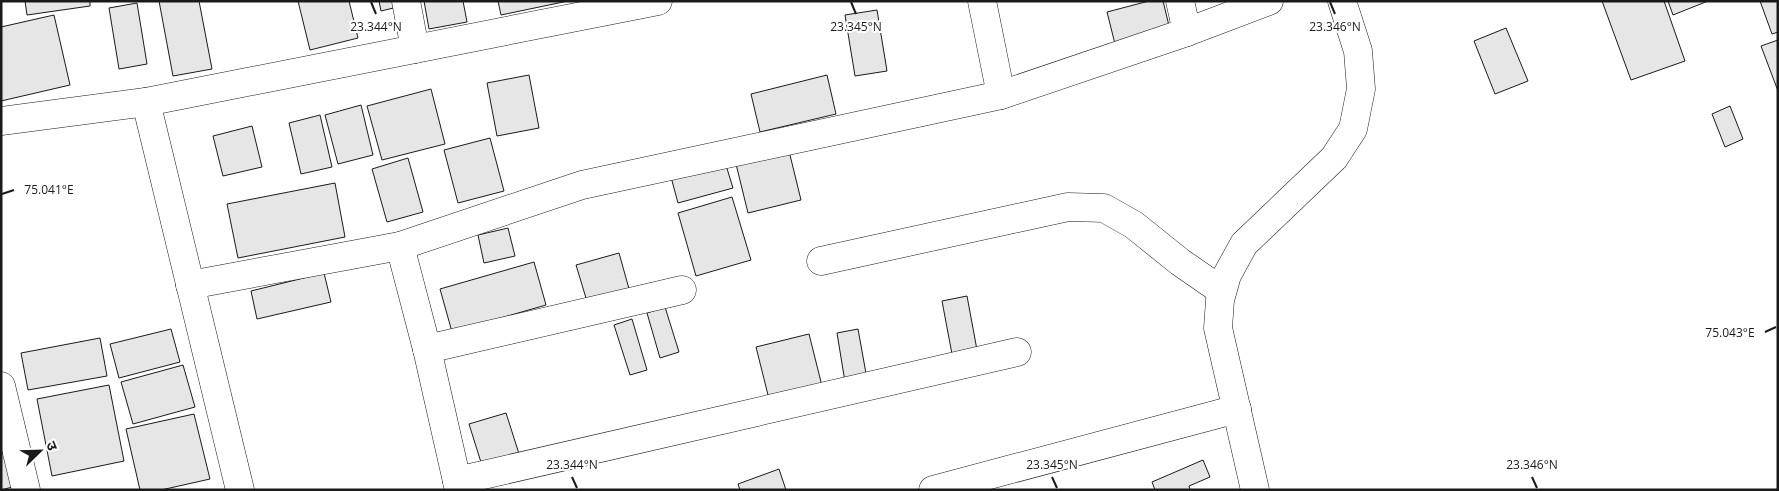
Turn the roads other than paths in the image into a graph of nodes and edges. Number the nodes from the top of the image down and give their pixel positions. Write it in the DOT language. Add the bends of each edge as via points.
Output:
graph roads {
  1 [pos="406,1"];
  2 [pos="658,1"];
  3 [pos="982,1"];
  4 [pos="1180,1"];
  5 [pos="1269,1"];
  6 [pos="1342,1"];
  7 [pos="582,9"];
  8 [pos="1187,32"];
  9 [pos="415,49"];
  10 [pos="1001,95"];
  11 [pos="146,102"];
  12 [pos="1,121"];
  13 [pos="400,246"];
  14 [pos="821,261"];
  15 [pos="190,285"];
  16 [pos="682,290"];
  17 [pos="1222,291"];
  18 [pos="427,349"];
  19 [pos="1017,352"];
  20 [pos="1,386"];
  21 [pos="1237,408"];
  22 [pos="6,425"];
  23 [pos="458,485"];
  24 [pos="26,490"];
  25 [pos="240,490"];
  26 [pos="933,490"];
  27 [pos="1255,490"];
  1 -- 9 [label="street"];
  2 -- 7 [label="street"];
  3 -- 10 [label="street"];
  4 -- 8 [label="street"];
  5 -- 8 [label="street"];
  6 -- 17 [label="street" via="1358,51 1360,89 1354,129 1334,158 1244,244"];
  7 -- 9 [label="street"];
  8 -- 10 [label="street"];
  9 -- 11 [label="street"];
  10 -- 13 [label="street" via="582,185"];
  11 -- 12 [label="street"];
  11 -- 15 [label="street"];
  13 -- 15 [label="street"];
  13 -- 18 [label="street"];
  14 -- 17 [label="street" via="1068,207 1104,208 1134,225"];
  15 -- 25 [label="street"];
  16 -- 18 [label="street"];
  17 -- 21 [label="street" via="1218,328"];
  18 -- 23 [label="street"];
  19 -- 23 [label="street"];
  20 -- 22 [label="street"];
  21 -- 26 [label="street"];
  21 -- 27 [label="street"];
  22 -- 24 [label="street"];
}
